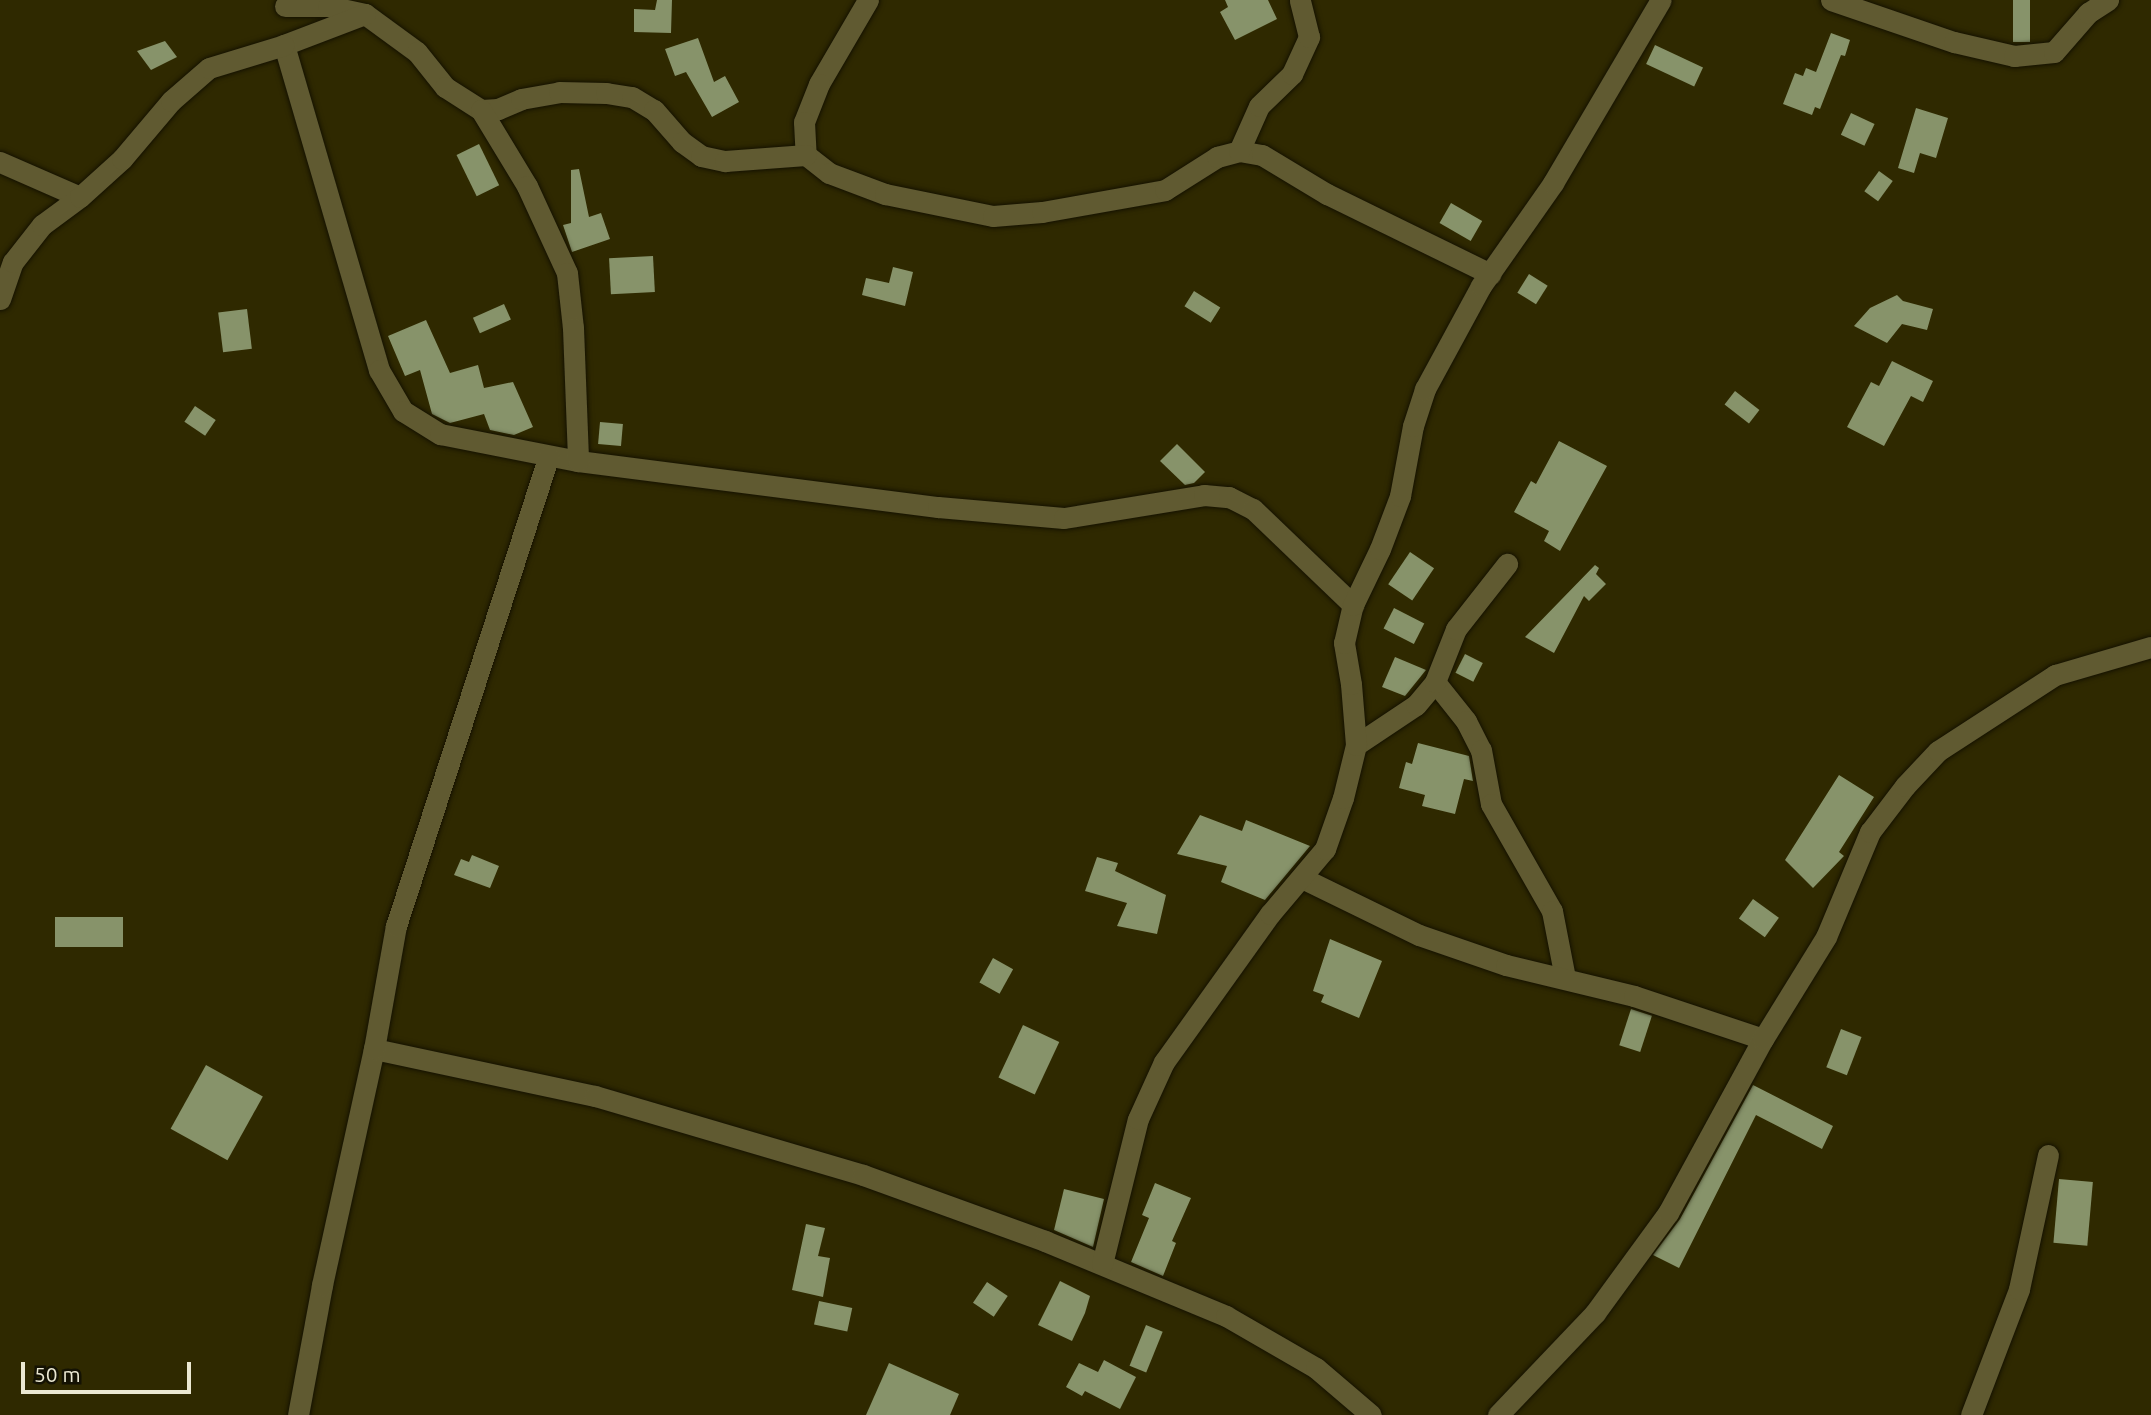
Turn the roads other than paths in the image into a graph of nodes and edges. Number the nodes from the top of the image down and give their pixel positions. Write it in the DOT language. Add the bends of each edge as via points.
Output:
graph roads {
  1 [pos="869,0"];
  2 [pos="1300,0"];
  3 [pos="1661,0"];
  4 [pos="1831,0"];
  5 [pos="2108,0"];
  6 [pos="285,6"];
  7 [pos="365,14"];
  8 [pos="284,44"];
  9 [pos="481,110"];
  10 [pos="1239,151"];
  11 [pos="806,155"];
  12 [pos="0,162"];
  13 [pos="80,197"];
  14 [pos="1490,274"];
  15 [pos="0,299"];
  16 [pos="549,456"];
  17 [pos="578,461"];
  18 [pos="1507,564"];
  19 [pos="1353,605"];
  20 [pos="2151,647"];
  21 [pos="1435,682"];
  22 [pos="1356,745"];
  23 [pos="1302,878"];
  24 [pos="1565,978"];
  25 [pos="1763,1039"];
  26 [pos="374,1049"];
  27 [pos="2048,1155"];
  28 [pos="1102,1264"];
  29 [pos="298,1415"];
  30 [pos="1371,1415"];
  31 [pos="1497,1415"];
  32 [pos="1971,1415"];
  1 -- 11 [label="street" via="819,84 804,122"];
  2 -- 10 [label="street" via="1309,37 1293,74 1259,106"];
  3 -- 14 [label="street" via="1553,183"];
  4 -- 5 [label="street" via="1954,43 2014,56 2054,52 2088,13"];
  6 -- 7 [label="street" via="328,6"];
  7 -- 8 [label="street"];
  7 -- 9 [label="street" via="417,52 445,87"];
  8 -- 13 [label="street" via="209,68 171,101 122,159"];
  8 -- 16 [label="street" via="379,370 403,411 440,434"];
  9 -- 11 [label="street" via="559,92 606,93 632,97 654,110 701,156 725,161"];
  9 -- 17 [label="street" via="527,186 567,273"];
  10 -- 11 [label="street" via="1216,157 1165,190 993,216 885,194 829,173"];
  10 -- 14 [label="street" via="1262,155 1327,194"];
  12 -- 13 [label="street"];
  13 -- 15 [label="street" via="42,225 13,262"];
  14 -- 19 [label="street" via="1425,389 1400,496"];
  16 -- 17 [label="street"];
  16 -- 26 [label="street" via="396,926"];
  17 -- 19 [label="street" via="938,508 1064,518 1204,495 1228,497 1253,509"];
  18 -- 21 [label="street" via="1456,629"];
  19 -- 22 [label="street" via="1344,643"];
  20 -- 25 [label="street" via="2055,675 1938,751 1870,832 1826,936"];
  21 -- 22 [label="street" via="1416,705"];
  21 -- 24 [label="street" via="1466,720 1481,750 1491,804 1552,911"];
  22 -- 23 [label="street" via="1325,849"];
  23 -- 24 [label="street" via="1419,935 1506,965"];
  23 -- 28 [label="street" via="1270,914 1164,1062 1138,1119"];
  24 -- 25 [label="street"];
  25 -- 31 [label="street" via="1668,1213 1595,1313"];
  26 -- 28 [label="street" via="595,1096 863,1175"];
  26 -- 29 [label="street"];
  27 -- 32 [label="street" via="2019,1289"];
  28 -- 30 [label="street" via="1226,1316 1316,1368"];
}
